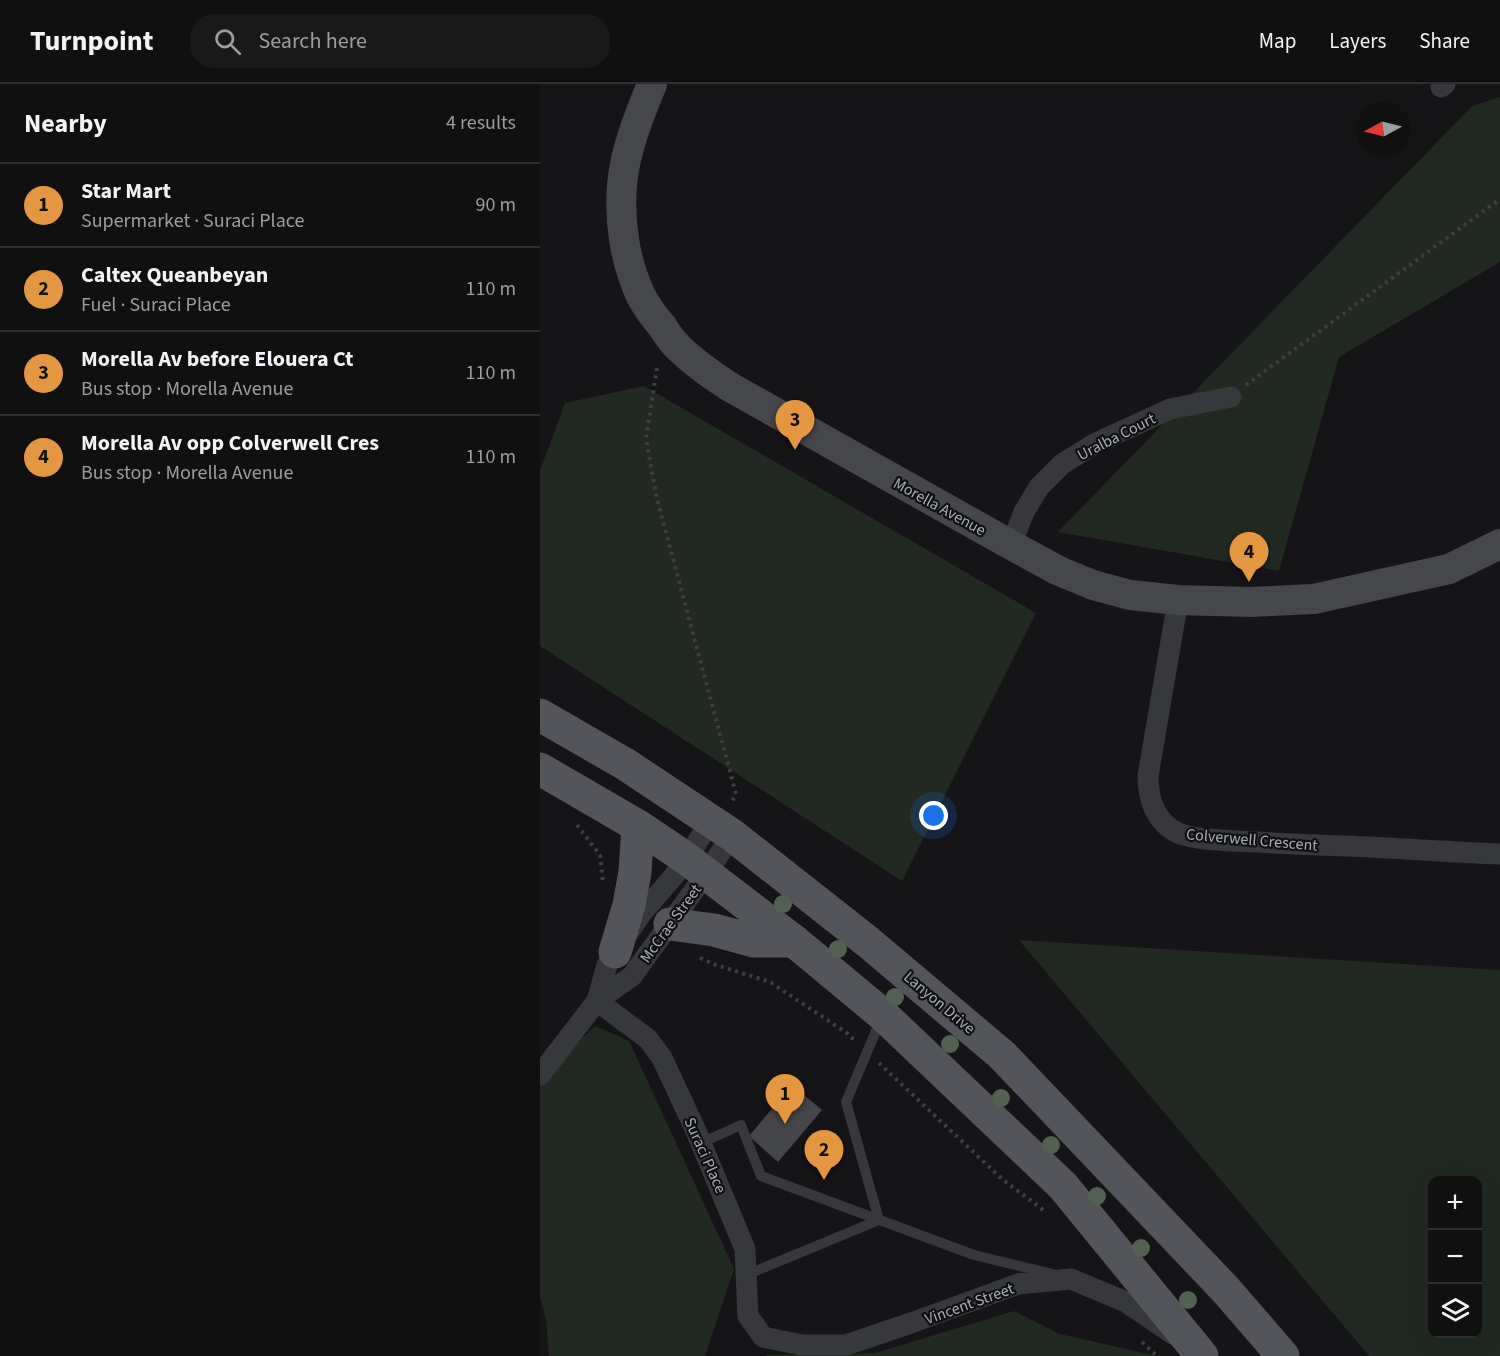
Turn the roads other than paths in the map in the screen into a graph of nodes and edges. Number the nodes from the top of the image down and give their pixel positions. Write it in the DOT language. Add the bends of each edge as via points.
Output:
graph roads {
  1 [pos="652,84"];
  2 [pos="1230,397"];
  3 [pos="1500,544"];
  4 [pos="1011,546"];
  5 [pos="1178,600"];
  6 [pos="540,716"];
  7 [pos="540,769"];
  8 [pos="638,826"];
  9 [pos="721,827"];
  10 [pos="1500,854"];
  11 [pos="696,866"];
  12 [pos="670,924"];
  13 [pos="794,942"];
  14 [pos="615,952"];
  15 [pos="597,1001"];
  16 [pos="883,1015"];
  17 [pos="540,1075"];
  18 [pos="701,1143"];
  19 [pos="879,1220"];
  20 [pos="746,1275"];
  21 [pos="1071,1279"];
  22 [pos="763,1337"];
  23 [pos="1199,1353"];
  24 [pos="1283,1356"];
  1 -- 4 [label="street, Morella Avenue" via="627,156 622,214 629,262 641,296 677,346 730,387"];
  2 -- 4 [label="street, Uralba Court" via="1170,409 1096,442 1062,465 1039,487"];
  3 -- 5 [label="street, Morella Avenue" via="1449,569 1314,600"];
  4 -- 5 [label="street, Morella Avenue" via="1093,585 1130,595"];
  5 -- 10 [label="street, Colverwell Crescent" via="1148,776 1152,805 1176,832 1191,837 1279,844"];
  6 -- 9 [label="main road, Lanyon Drive" via="625,764"];
  7 -- 8 [label="main road"];
  8 -- 11 [label="main road"];
  8 -- 14 [label="main road" via="629,905"];
  9 -- 11 [label="street, McCrae Street"];
  9 -- 24 [label="main road, Lanyon Drive" via="868,942 1002,1055 1225,1289"];
  11 -- 12 [label="street, McCrae Street"];
  11 -- 13 [label="main road"];
  11 -- 14 [label="street, McCrae Street" via="679,870"];
  12 -- 13 [label="main road" via="754,941"];
  12 -- 15 [label="street, McCrae Street" via="632,976"];
  13 -- 16 [label="main road"];
  14 -- 15 [label="street, McCrae Street" via="607,965"];
  15 -- 17 [label="street, McCrae Street"];
  15 -- 18 [label="street, Suraci Place" via="648,1039 662,1058"];
  16 -- 19 [label="lane" via="846,1102"];
  16 -- 23 [label="main road" via="1064,1186"];
  18 -- 19 [label="lane" via="741,1125 761,1176"];
  18 -- 20 [label="street, Suraci Place" via="746,1249"];
  19 -- 20 [label="lane"];
  19 -- 21 [label="lane" via="974,1255"];
  20 -- 22 [label="street, Suraci Place" via="748,1316"];
  21 -- 22 [label="street, Vincent Street" via="1018,1284 846,1345 802,1345"];
  21 -- 23 [label="street, Vincent Street" via="1126,1302"];
}
